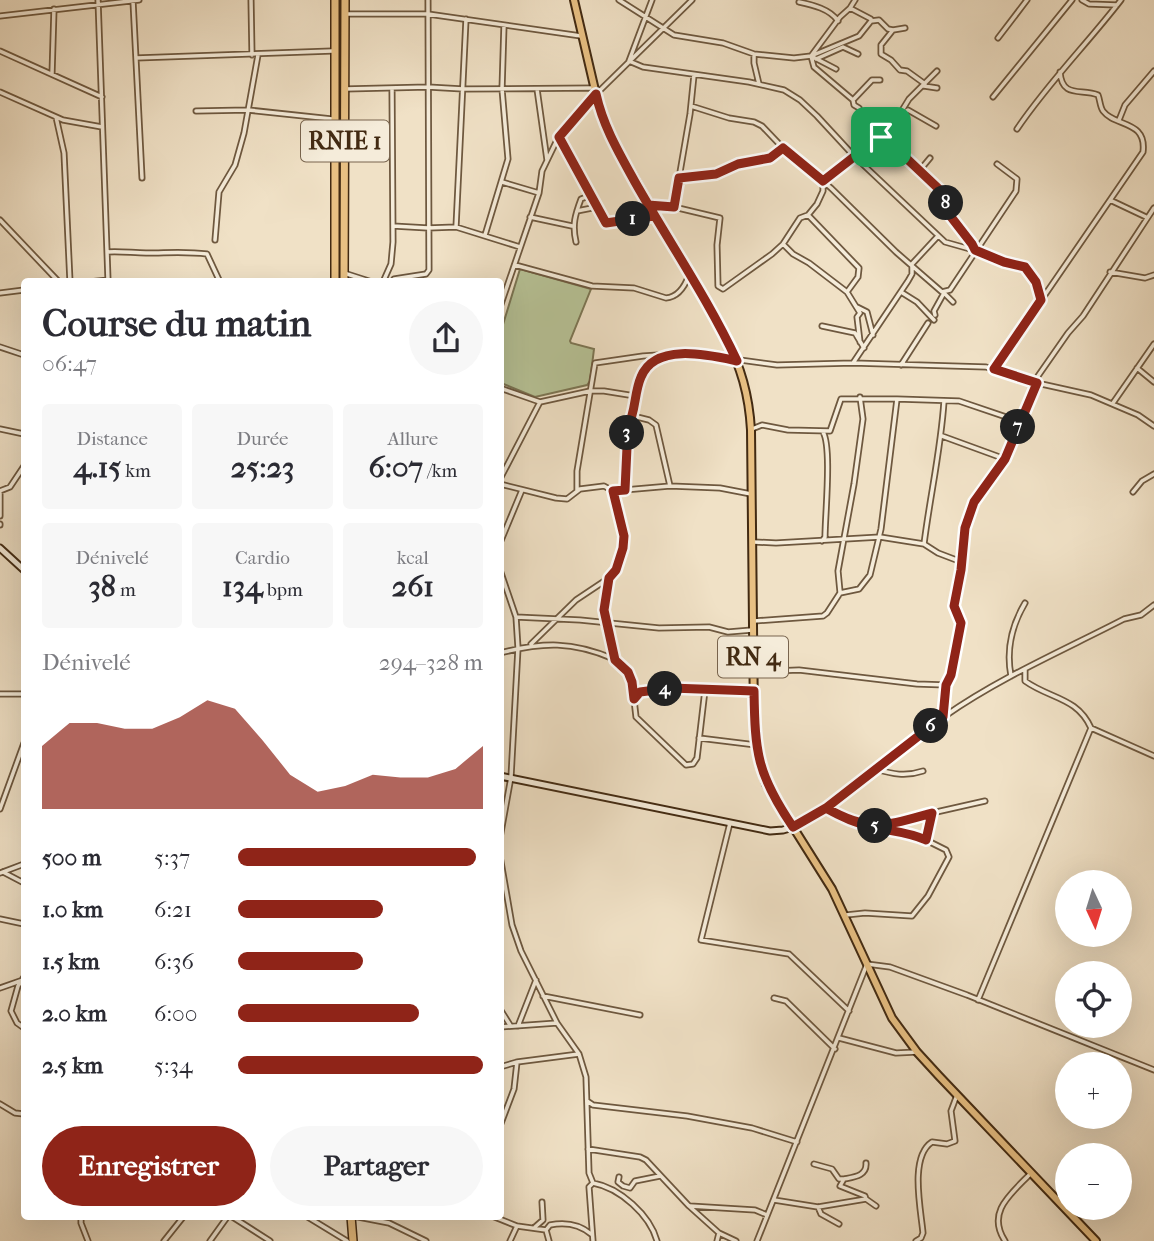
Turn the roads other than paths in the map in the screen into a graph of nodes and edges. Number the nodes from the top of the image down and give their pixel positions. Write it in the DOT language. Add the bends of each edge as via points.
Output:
graph roads {
  1 [pos="99,0"];
  2 [pos="139,0"];
  3 [pos="251,0"];
  4 [pos="334,0"];
  5 [pos="345,0"];
  6 [pos="428,0"];
  7 [pos="574,0"];
  8 [pos="619,0"];
  9 [pos="652,0"];
  10 [pos="692,0"];
  11 [pos="855,0"];
  12 [pos="1027,0"];
  13 [pos="1072,0"];
  14 [pos="1082,0"];
  15 [pos="1121,0"];
  16 [pos="133,1"];
  17 [pos="799,2"];
  18 [pos="1117,5"];
  19 [pos="98,6"];
  20 [pos="850,8"];
  21 [pos="54,9"];
  22 [pos="345,14"];
  23 [pos="428,14"];
  24 [pos="0,16"];
  25 [pos="645,17"];
  26 [pos="466,19"];
  27 [pos="838,21"];
  28 [pos="871,21"];
  29 [pos="504,25"];
  30 [pos="905,28"];
  31 [pos="663,29"];
  32 [pos="893,30"];
  33 [pos="583,37"];
  34 [pos="998,38"];
  35 [pos="0,51"];
  36 [pos="332,51"];
  37 [pos="754,54"];
  38 [pos="858,54"];
  39 [pos="252,55"];
  40 [pos="258,55"];
  41 [pos="811,57"];
  42 [pos="136,58"];
  43 [pos="816,59"];
  44 [pos="629,61"];
  45 [pos="836,69"];
  46 [pos="937,71"];
  47 [pos="1154,71"];
  48 [pos="1060,72"];
  49 [pos="52,75"];
  50 [pos="694,75"];
  51 [pos="880,80"];
  52 [pos="759,84"];
  53 [pos="923,85"];
  54 [pos="428,87"];
  55 [pos="937,88"];
  56 [pos="345,89"];
  57 [pos="393,89"];
  58 [pos="463,89"];
  59 [pos="502,89"];
  60 [pos="537,89"];
  61 [pos="595,91"];
  62 [pos="0,92"];
  63 [pos="993,96"];
  64 [pos="102,97"];
  65 [pos="853,100"];
  66 [pos="691,106"];
  67 [pos="859,108"];
  68 [pos="248,110"];
  69 [pos="196,111"];
  70 [pos="899,114"];
  71 [pos="56,117"];
  72 [pos="332,119"];
  73 [pos="1119,120"];
  74 [pos="936,126"];
  75 [pos="102,127"];
  76 [pos="1017,128"];
  77 [pos="559,137"];
  78 [pos="881,137"];
  79 [pos="783,148"];
  80 [pos="855,156"];
  81 [pos="930,158"];
  82 [pos="547,160"];
  83 [pos="998,164"];
  84 [pos="920,170"];
  85 [pos="142,178"];
  86 [pos="679,178"];
  87 [pos="823,181"];
  88 [pos="502,182"];
  89 [pos="539,193"];
  90 [pos="591,195"];
  91 [pos="1109,200"];
  92 [pos="648,205"];
  93 [pos="597,207"];
  94 [pos="674,207"];
  95 [pos="1154,209"];
  96 [pos="577,211"];
  97 [pos="808,215"];
  98 [pos="654,216"];
  99 [pos="530,217"];
  100 [pos="1146,217"];
  101 [pos="0,220"];
  102 [pos="393,226"];
  103 [pos="572,226"];
  104 [pos="456,227"];
  105 [pos="428,228"];
  106 [pos="485,235"];
  107 [pos="938,236"];
  108 [pos="215,240"];
  109 [pos="576,242"];
  110 [pos="783,244"];
  111 [pos="520,247"];
  112 [pos="976,251"];
  113 [pos="107,252"];
  114 [pos="912,264"];
  115 [pos="514,265"];
  116 [pos="920,272"];
  117 [pos="1110,272"];
  118 [pos="912,274"];
  119 [pos="689,275"];
  120 [pos="55,278"];
  121 [pos="70,278"];
  122 [pos="108,278"];
  123 [pos="218,278"];
  124 [pos="334,278"];
  125 [pos="334,278"];
  126 [pos="344,278"];
  127 [pos="385,278"];
  128 [pos="399,278"];
  129 [pos="1153,278"];
  130 [pos="1040,289"];
  131 [pos="21,290"];
  132 [pos="1048,291"];
  133 [pos="847,292"];
  134 [pos="901,292"];
  135 [pos="0,293"];
  136 [pos="944,293"];
  137 [pos="504,295"];
  138 [pos="1041,300"];
  139 [pos="953,302"];
  140 [pos="857,307"];
  141 [pos="928,324"];
  142 [pos="822,326"];
  143 [pos="873,335"];
  144 [pos="860,342"];
  145 [pos="1154,344"];
  146 [pos="0,347"];
  147 [pos="864,348"];
  148 [pos="21,354"];
  149 [pos="666,355"];
  150 [pos="737,361"];
  151 [pos="853,363"];
  152 [pos="901,365"];
  153 [pos="1137,368"];
  154 [pos="994,369"];
  155 [pos="1154,382"];
  156 [pos="1037,383"];
  157 [pos="504,389"];
  158 [pos="590,391"];
  159 [pos="635,396"];
  160 [pos="860,397"];
  161 [pos="897,398"];
  162 [pos="944,401"];
  163 [pos="540,402"];
  164 [pos="1112,403"];
  165 [pos="633,416"];
  166 [pos="1021,422"];
  167 [pos="1154,426"];
  168 [pos="0,429"];
  169 [pos="751,430"];
  170 [pos="823,431"];
  171 [pos="829,431"];
  172 [pos="21,434"];
  173 [pos="942,436"];
  174 [pos="826,437"];
  175 [pos="1005,459"];
  176 [pos="21,470"];
  177 [pos="504,474"];
  178 [pos="1154,474"];
  179 [pos="504,483"];
  180 [pos="670,486"];
  181 [pos="523,490"];
  182 [pos="625,490"];
  183 [pos="0,491"];
  184 [pos="577,491"];
  185 [pos="613,491"];
  186 [pos="1133,492"];
  187 [pos="751,494"];
  188 [pos="0,516"];
  189 [pos="504,534"];
  190 [pos="880,537"];
  191 [pos="825,539"];
  192 [pos="845,539"];
  193 [pos="752,542"];
  194 [pos="924,544"];
  195 [pos="0,548"];
  196 [pos="961,562"];
  197 [pos="21,567"];
  198 [pos="609,578"];
  199 [pos="504,583"];
  200 [pos="840,593"];
  201 [pos="1025,603"];
  202 [pos="1154,605"];
  203 [pos="516,617"];
  204 [pos="556,620"];
  205 [pos="752,621"];
  206 [pos="607,622"];
  207 [pos="752,630"];
  208 [pos="531,645"];
  209 [pos="518,648"];
  210 [pos="504,652"];
  211 [pos="615,660"];
  212 [pos="1025,669"];
  213 [pos="753,672"];
  214 [pos="1011,676"];
  215 [pos="946,685"];
  216 [pos="633,686"];
  217 [pos="705,690"];
  218 [pos="754,691"];
  219 [pos="640,692"];
  220 [pos="0,694"];
  221 [pos="21,695"];
  222 [pos="634,699"];
  223 [pos="943,717"];
  224 [pos="1091,728"];
  225 [pos="699,738"];
  226 [pos="756,745"];
  227 [pos="21,750"];
  228 [pos="1154,755"];
  229 [pos="875,769"];
  230 [pos="922,771"];
  231 [pos="504,776"];
  232 [pos="512,777"];
  233 [pos="2,796"];
  234 [pos="985,801"];
  235 [pos="826,808"];
  236 [pos="0,809"];
  237 [pos="932,813"];
  238 [pos="504,818"];
  239 [pos="730,823"];
  240 [pos="793,827"];
  241 [pos="870,827"];
  242 [pos="926,840"];
  243 [pos="21,865"];
  244 [pos="2,872"];
  245 [pos="21,882"];
  246 [pos="504,886"];
  247 [pos="846,915"];
  248 [pos="0,919"];
  249 [pos="21,923"];
  250 [pos="867,964"];
  251 [pos="21,980"];
  252 [pos="536,980"];
  253 [pos="21,982"];
  254 [pos="18,986"];
  255 [pos="21,986"];
  256 [pos="0,988"];
  257 [pos="543,996"];
  258 [pos="774,998"];
  259 [pos="978,1000"];
  260 [pos="849,1011"];
  261 [pos="504,1015"];
  262 [pos="640,1015"];
  263 [pos="557,1023"];
  264 [pos="511,1026"];
  265 [pos="518,1026"];
  266 [pos="21,1027"];
  267 [pos="504,1027"];
  268 [pos="839,1038"];
  269 [pos="835,1049"];
  270 [pos="917,1052"];
  271 [pos="579,1054"];
  272 [pos="517,1062"];
  273 [pos="504,1066"];
  274 [pos="1154,1070"];
  275 [pos="957,1095"];
  276 [pos="586,1101"];
  277 [pos="0,1104"];
  278 [pos="506,1113"];
  279 [pos="21,1114"];
  280 [pos="504,1117"];
  281 [pos="797,1142"];
  282 [pos="588,1149"];
  283 [pos="866,1163"];
  284 [pos="814,1164"];
  285 [pos="1032,1173"];
  286 [pos="660,1176"];
  287 [pos="619,1177"];
  288 [pos="844,1179"];
  289 [pos="593,1183"];
  290 [pos="866,1199"];
  291 [pos="774,1200"];
  292 [pos="542,1202"];
  293 [pos="689,1206"];
  294 [pos="876,1206"];
  295 [pos="818,1207"];
  296 [pos="767,1215"];
  297 [pos="81,1220"];
  298 [pos="181,1220"];
  299 [pos="227,1220"];
  300 [pos="236,1220"];
  301 [pos="313,1220"];
  302 [pos="352,1220"];
  303 [pos="373,1220"];
  304 [pos="502,1220"];
  305 [pos="839,1224"];
  306 [pos="517,1226"];
  307 [pos="534,1228"];
  308 [pos="546,1230"];
  309 [pos="719,1233"];
  310 [pos="592,1235"];
  311 [pos="88,1241"];
  312 [pos="164,1241"];
  313 [pos="210,1241"];
  314 [pos="270,1241"];
  315 [pos="347,1241"];
  316 [pos="352,1241"];
  317 [pos="426,1241"];
  318 [pos="510,1241"];
  319 [pos="549,1241"];
  320 [pos="593,1241"];
  321 [pos="657,1241"];
  322 [pos="717,1241"];
  323 [pos="736,1241"];
  324 [pos="757,1241"];
  325 [pos="916,1241"];
  326 [pos="1005,1241"];
  327 [pos="1097,1241"];
  1 -- 19 [label="street"];
  2 -- 16 [label="street"];
  3 -- 39 [label="street"];
  4 -- 36 [label="street"];
  4 -- 124 [label="highway, RNIE 1"];
  5 -- 22 [label="highway, RNIE 1"];
  6 -- 23 [label="street"];
  7 -- 33 [label="main road, RN 4"];
  8 -- 25 [label="street"];
  9 -- 25 [label="street"];
  10 -- 31 [label="street"];
  11 -- 20 [label="street"];
  12 -- 34 [label="street"];
  13 -- 63 [label="street"];
  14 -- 18 [label="street"];
  15 -- 18 [label="street"];
  16 -- 19 [label="street"];
  16 -- 42 [label="street"];
  17 -- 27 [label="street" via="827,10"];
  18 -- 48 [label="street"];
  19 -- 21 [label="street"];
  19 -- 64 [label="street"];
  20 -- 27 [label="street"];
  20 -- 28 [label="street"];
  21 -- 24 [label="street"];
  21 -- 49 [label="street"];
  22 -- 23 [label="street"];
  22 -- 56 [label="highway, RNIE 1"];
  23 -- 26 [label="street"];
  23 -- 54 [label="street"];
  25 -- 31 [label="street"];
  25 -- 44 [label="street"];
  26 -- 29 [label="street"];
  26 -- 58 [label="street"];
  27 -- 41 [label="street"];
  28 -- 32 [label="street" via="879,20"];
  28 -- 41 [label="street" via="859,36"];
  29 -- 33 [label="street"];
  29 -- 59 [label="street"];
  30 -- 32 [label="street"];
  31 -- 37 [label="street"];
  31 -- 44 [label="street"];
  32 -- 53 [label="street" via="881,45 881,54"];
  33 -- 61 [label="main road, RN 4"];
  35 -- 49 [label="street"];
  36 -- 40 [label="street"];
  36 -- 72 [label="street"];
  37 -- 41 [label="street"];
  37 -- 52 [label="street"];
  38 -- 43 [label="street" via="843,47"];
  39 -- 40 [label="street"];
  39 -- 42 [label="street"];
  40 -- 68 [label="street"];
  41 -- 43 [label="street"];
  41 -- 65 [label="street" via="814,67"];
  42 -- 85 [label="street"];
  43 -- 45 [label="street"];
  44 -- 50 [label="street"];
  44 -- 61 [label="street"];
  46 -- 53 [label="street"];
  47 -- 73 [label="street" via="1125,104"];
  48 -- 73 [label="street" via="1062,84 1078,93 1095,93 1103,111"];
  48 -- 76 [label="street"];
  49 -- 64 [label="street"];
  50 -- 52 [label="street"];
  50 -- 66 [label="street"];
  51 -- 65 [label="street" via="872,80"];
  52 -- 80 [label="street" via="800,100"];
  53 -- 55 [label="street"];
  53 -- 70 [label="street"];
  54 -- 57 [label="street"];
  54 -- 58 [label="street"];
  54 -- 105 [label="street"];
  56 -- 57 [label="street"];
  56 -- 126 [label="highway, RNIE 1"];
  57 -- 102 [label="street"];
  58 -- 59 [label="street"];
  58 -- 104 [label="street"];
  59 -- 60 [label="street"];
  59 -- 88 [label="street" via="508,159"];
  60 -- 61 [label="street"];
  60 -- 82 [label="street"];
  61 -- 77 [label="street"];
  61 -- 92 [label="main road, RN 4" via="606,128"];
  62 -- 71 [label="street"];
  64 -- 75 [label="street"];
  65 -- 67 [label="street"];
  66 -- 79 [label="street" via="754,122"];
  66 -- 86 [label="street"];
  68 -- 69 [label="street"];
  68 -- 72 [label="street"];
  68 -- 108 [label="street" via="235,165 219,192"];
  70 -- 74 [label="street" via="908,110"];
  70 -- 78 [label="street" via="880,126"];
  71 -- 75 [label="street"];
  71 -- 121 [label="street" via="64,153"];
  72 -- 125 [label="street"];
  73 -- 91 [label="street" via="1134,128 1144,145"];
  75 -- 113 [label="street"];
  77 -- 82 [label="street"];
  77 -- 90 [label="street"];
  78 -- 80 [label="street" via="870,140"];
  78 -- 84 [label="street"];
  79 -- 86 [label="street" via="770,158 716,174"];
  79 -- 87 [label="street"];
  80 -- 87 [label="street"];
  80 -- 107 [label="street"];
  81 -- 84 [label="street"];
  82 -- 89 [label="street"];
  83 -- 112 [label="street" via="1019,183"];
  84 -- 112 [label="street" via="941,191 948,213"];
  86 -- 94 [label="street"];
  87 -- 97 [label="street" via="823,191"];
  87 -- 114 [label="street"];
  88 -- 89 [label="street"];
  88 -- 106 [label="street"];
  89 -- 99 [label="street"];
  90 -- 93 [label="street"];
  90 -- 96 [label="street" via="581,199"];
  91 -- 100 [label="street"];
  91 -- 132 [label="street"];
  92 -- 94 [label="street"];
  92 -- 98 [label="main road, RN 4"];
  93 -- 96 [label="street"];
  93 -- 98 [label="street" via="606,223"];
  94 -- 110 [label="street" via="720,218 719,289"];
  95 -- 100 [label="street"];
  96 -- 103 [label="street"];
  97 -- 110 [label="street" via="800,218"];
  97 -- 133 [label="street" via="859,268"];
  98 -- 119 [label="main road, RN 4"];
  99 -- 103 [label="street"];
  99 -- 111 [label="street"];
  100 -- 117 [label="street"];
  101 -- 120 [label="street"];
  102 -- 105 [label="street"];
  102 -- 127 [label="street" via="391,264"];
  103 -- 109 [label="street"];
  104 -- 105 [label="street"];
  104 -- 106 [label="street"];
  105 -- 128 [label="street" via="428,272"];
  106 -- 111 [label="street"];
  107 -- 112 [label="street"];
  107 -- 114 [label="street"];
  110 -- 133 [label="street"];
  111 -- 115 [label="street"];
  112 -- 130 [label="street" via="1025,267"];
  112 -- 136 [label="street"];
  113 -- 122 [label="street"];
  113 -- 123 [label="street" via="207,254"];
  114 -- 116 [label="street"];
  114 -- 118 [label="street"];
  115 -- 119 [label="street" via="592,286 634,288 666,298 682,289"];
  115 -- 137 [label="street"];
  116 -- 118 [label="street"];
  116 -- 136 [label="street"];
  117 -- 129 [label="street"];
  117 -- 156 [label="street"];
  118 -- 134 [label="street"];
  119 -- 150 [label="main road, RN 4"];
  130 -- 132 [label="street"];
  130 -- 138 [label="street"];
  131 -- 135 [label="street"];
  132 -- 138 [label="street"];
  133 -- 140 [label="street"];
  134 -- 136 [label="street" via="935,317"];
  134 -- 143 [label="street"];
  136 -- 139 [label="street"];
  138 -- 154 [label="street"];
  140 -- 143 [label="street" via="867,312"];
  140 -- 144 [label="street"];
  141 -- 152 [label="street"];
  142 -- 144 [label="street" via="848,330"];
  143 -- 147 [label="street"];
  144 -- 147 [label="street"];
  145 -- 153 [label="street"];
  146 -- 148 [label="street"];
  147 -- 151 [label="street"];
  149 -- 150 [label="street"];
  149 -- 158 [label="street" via="595,363"];
  149 -- 159 [label="street" via="647,367"];
  150 -- 151 [label="street"];
  150 -- 169 [label="main road, RN 4" via="747,389"];
  151 -- 152 [label="street"];
  152 -- 154 [label="street"];
  153 -- 155 [label="street"];
  153 -- 164 [label="street"];
  154 -- 156 [label="street"];
  156 -- 164 [label="street"];
  156 -- 166 [label="street"];
  157 -- 163 [label="street"];
  158 -- 159 [label="street"];
  158 -- 163 [label="street"];
  158 -- 184 [label="street"];
  159 -- 165 [label="street"];
  160 -- 161 [label="street"];
  160 -- 171 [label="street" via="841,399"];
  160 -- 192 [label="street" via="863,419"];
  161 -- 162 [label="street"];
  161 -- 190 [label="street"];
  162 -- 166 [label="street" via="959,401"];
  162 -- 173 [label="street"];
  163 -- 177 [label="street"];
  164 -- 167 [label="street"];
  165 -- 180 [label="street" via="656,425"];
  165 -- 182 [label="street" via="628,426"];
  166 -- 175 [label="street"];
  168 -- 172 [label="street"];
  169 -- 170 [label="street" via="762,425"];
  169 -- 187 [label="main road, RN 4"];
  170 -- 171 [label="street"];
  170 -- 174 [label="street"];
  171 -- 174 [label="street"];
  173 -- 175 [label="street"];
  173 -- 194 [label="street"];
  174 -- 191 [label="street"];
  175 -- 196 [label="street" via="974,502"];
  176 -- 183 [label="street" via="10,487"];
  178 -- 186 [label="street"];
  179 -- 181 [label="street"];
  180 -- 182 [label="street"];
  180 -- 187 [label="street"];
  181 -- 184 [label="street" via="567,499"];
  181 -- 189 [label="street"];
  182 -- 185 [label="street"];
  183 -- 188 [label="street"];
  184 -- 185 [label="street" via="604,486"];
  185 -- 198 [label="street" via="624,536 616,570"];
  187 -- 193 [label="main road, RN 4"];
  190 -- 192 [label="street"];
  190 -- 194 [label="street"];
  190 -- 200 [label="street" via="864,585"];
  191 -- 192 [label="street"];
  191 -- 193 [label="street"];
  192 -- 200 [label="street" via="838,571"];
  193 -- 205 [label="main road, RN 4"];
  194 -- 196 [label="street"];
  195 -- 197 [label="main road"];
  196 -- 215 [label="street" via="954,606 961,623"];
  198 -- 204 [label="street"];
  198 -- 206 [label="street" via="604,604"];
  199 -- 203 [label="street"];
  200 -- 205 [label="street" via="823,615"];
  201 -- 214 [label="street" via="1012,633"];
  202 -- 212 [label="street"];
  203 -- 204 [label="street"];
  203 -- 209 [label="street"];
  204 -- 206 [label="street"];
  204 -- 208 [label="street"];
  205 -- 207 [label="main road, RN 4"];
  206 -- 207 [label="street"];
  206 -- 211 [label="street"];
  207 -- 213 [label="main road, RN 4"];
  208 -- 209 [label="street"];
  208 -- 211 [label="street" via="566,645"];
  209 -- 210 [label="street"];
  209 -- 232 [label="street"];
  211 -- 216 [label="street" via="628,672"];
  212 -- 214 [label="street"];
  212 -- 224 [label="street" via="1025,681 1073,705"];
  213 -- 215 [label="street" via="799,670"];
  213 -- 218 [label="main road, RN 4"];
  214 -- 223 [label="street"];
  215 -- 223 [label="street"];
  216 -- 219 [label="street"];
  216 -- 222 [label="street"];
  217 -- 218 [label="street"];
  217 -- 219 [label="street"];
  217 -- 225 [label="street"];
  218 -- 226 [label="main road, RN 4"];
  219 -- 222 [label="street"];
  220 -- 221 [label="street"];
  222 -- 225 [label="street" via="636,717 686,765 695,762"];
  223 -- 229 [label="street"];
  224 -- 228 [label="street"];
  224 -- 259 [label="street"];
  225 -- 226 [label="street"];
  226 -- 240 [label="main road, RN 4" via="766,784"];
  227 -- 233 [label="street"];
  229 -- 230 [label="street" via="900,775"];
  229 -- 235 [label="street"];
  231 -- 232 [label="main road"];
  232 -- 238 [label="street"];
  232 -- 239 [label="main road"];
  233 -- 236 [label="street"];
  234 -- 237 [label="street"];
  235 -- 240 [label="street"];
  235 -- 241 [label="street"];
  237 -- 241 [label="street"];
  237 -- 242 [label="street"];
  239 -- 240 [label="main road" via="770,831"];
  239 -- 260 [label="street" via="701,940 789,954"];
  240 -- 247 [label="main road, RN 4"];
  241 -- 242 [label="street"];
  242 -- 247 [label="street" via="946,850 949,857 912,916"];
  243 -- 244 [label="street"];
  244 -- 245 [label="street"];
  246 -- 252 [label="street" via="512,925"];
  247 -- 250 [label="main road, RN 4"];
  248 -- 249 [label="street"];
  250 -- 259 [label="street" via="890,967"];
  250 -- 260 [label="street"];
  250 -- 270 [label="main road, RN 4" via="892,1018"];
  251 -- 256 [label="street"];
  252 -- 257 [label="street"];
  252 -- 265 [label="street"];
  253 -- 254 [label="street"];
  254 -- 255 [label="street"];
  254 -- 266 [label="street" via="11,1011"];
  257 -- 262 [label="street"];
  257 -- 263 [label="street"];
  258 -- 269 [label="street" via="786,1001"];
  259 -- 274 [label="street"];
  260 -- 268 [label="street"];
  261 -- 264 [label="street"];
  263 -- 265 [label="street"];
  263 -- 271 [label="street"];
  264 -- 265 [label="street"];
  264 -- 267 [label="street"];
  268 -- 269 [label="street"];
  268 -- 270 [label="street" via="896,1053"];
  269 -- 281 [label="street"];
  270 -- 275 [label="main road, RN 4"];
  271 -- 272 [label="street"];
  271 -- 276 [label="street" via="586,1077"];
  272 -- 273 [label="street"];
  272 -- 278 [label="street"];
  275 -- 285 [label="main road, RN 4"];
  275 -- 325 [label="street" via="951,1111 955,1141 932,1142 924,1149 918,1193 923,1233"];
  276 -- 281 [label="street" via="752,1128"];
  276 -- 282 [label="street"];
  277 -- 279 [label="street"];
  278 -- 280 [label="street"];
  281 -- 291 [label="street"];
  282 -- 286 [label="street" via="640,1157"];
  282 -- 289 [label="street"];
  283 -- 288 [label="street" via="864,1173"];
  284 -- 288 [label="street" via="832,1169"];
  285 -- 326 [label="street" via="1001,1208 997,1225"];
  285 -- 327 [label="main road, RN 4"];
  286 -- 287 [label="street" via="635,1181 630,1188 618,1182"];
  286 -- 293 [label="street"];
  288 -- 290 [label="street" via="840,1186"];
  289 -- 310 [label="street" via="589,1187"];
  289 -- 321 [label="street" via="612,1189 639,1210 652,1225"];
  290 -- 294 [label="street"];
  290 -- 295 [label="street"];
  291 -- 295 [label="street"];
  291 -- 296 [label="street"];
  292 -- 307 [label="street" via="544,1220"];
  293 -- 296 [label="street" via="755,1210"];
  293 -- 309 [label="street"];
  295 -- 305 [label="street" via="821,1214"];
  296 -- 324 [label="street"];
  297 -- 311 [label="street"];
  298 -- 312 [label="street"];
  299 -- 313 [label="street"];
  300 -- 314 [label="street"];
  301 -- 315 [label="street"];
  302 -- 316 [label="highway"];
  303 -- 317 [label="street"];
  304 -- 306 [label="street"];
  306 -- 307 [label="street"];
  306 -- 318 [label="street"];
  307 -- 308 [label="street"];
  308 -- 310 [label="street" via="568,1222"];
  308 -- 319 [label="street"];
  309 -- 322 [label="street"];
  309 -- 323 [label="street"];
  310 -- 320 [label="street"];
}
